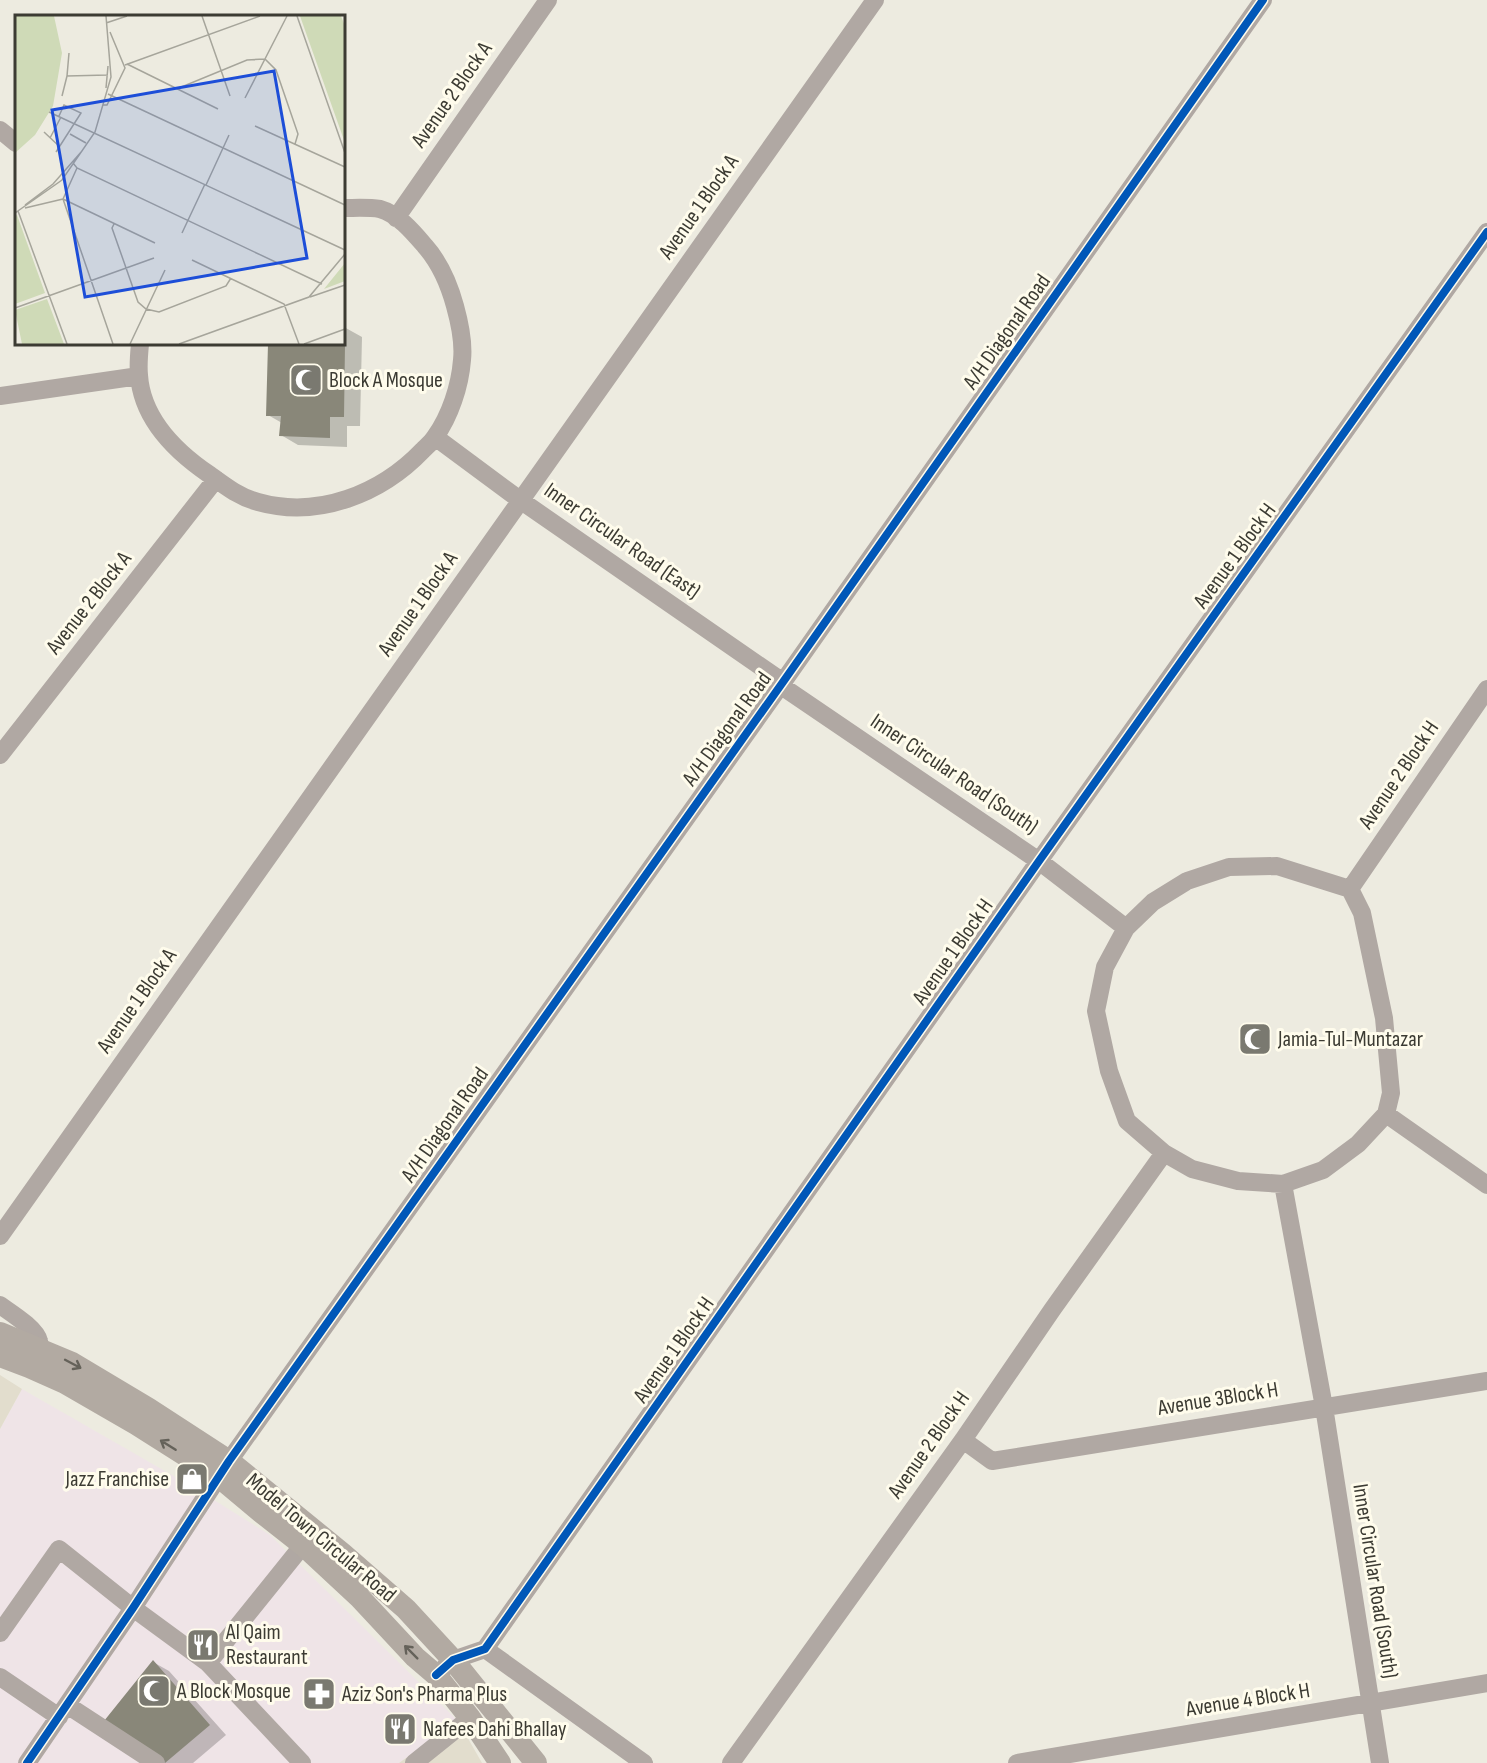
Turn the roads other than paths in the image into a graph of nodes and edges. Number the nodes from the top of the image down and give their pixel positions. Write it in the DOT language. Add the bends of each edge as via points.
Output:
graph roads {
  1 [pos="548,0"];
  2 [pos="875,0"];
  3 [pos="1263,0"];
  4 [pos="0,130"];
  5 [pos="15,142"];
  6 [pos="345,208"];
  7 [pos="396,218"];
  8 [pos="1487,232"];
  9 [pos="140,345"];
  10 [pos="139,376"];
  11 [pos="0,396"];
  12 [pos="435,437"];
  13 [pos="216,480"];
  14 [pos="520,500"];
  15 [pos="782,683"];
  16 [pos="1487,689"];
  17 [pos="0,755"];
  18 [pos="1039,861"];
  19 [pos="1350,889"];
  20 [pos="1126,928"];
  21 [pos="1386,1114"];
  22 [pos="1164,1153"];
  23 [pos="1283,1184"];
  24 [pos="1487,1185"];
  25 [pos="0,1236"];
  26 [pos="0,1305"];
  27 [pos="0,1332"];
  28 [pos="0,1356"];
  29 [pos="34,1358"];
  30 [pos="1487,1381"];
  31 [pos="1324,1407"];
  32 [pos="963,1440"];
  33 [pos="223,1468"];
  34 [pos="303,1545"];
  35 [pos="133,1608"];
  36 [pos="0,1633"];
  37 [pos="485,1649"];
  38 [pos="453,1660"];
  39 [pos="208,1663"];
  40 [pos="436,1675"];
  41 [pos="0,1677"];
  42 [pos="1487,1683"];
  43 [pos="1370,1704"];
  44 [pos="63,1711"];
  45 [pos="470,1718"];
  46 [pos="293,1760"];
  47 [pos="27,1763"];
  48 [pos="156,1763"];
  49 [pos="414,1763"];
  50 [pos="500,1763"];
  51 [pos="536,1763"];
  52 [pos="644,1763"];
  53 [pos="732,1763"];
  54 [pos="1017,1763"];
  55 [pos="1380,1763"];
  1 -- 7 [label="street, Avenue 2 Block A"];
  2 -- 14 [label="street, Avenue 1 Block A"];
  3 -- 15 [label="street, A/H Diagonal Road"];
  4 -- 5 [label="street"];
  6 -- 7 [label="street" via="380,210"];
  7 -- 12 [label="street" via="434,256 450,288 461,328 463,360 456,391"];
  8 -- 18 [label="street, Avenue 1 Block H"];
  9 -- 10 [label="street"];
  10 -- 11 [label="street"];
  10 -- 13 [label="street" via="155,423 190,462"];
  12 -- 13 [label="street" via="391,478 346,500 325,505 258,502 236,494"];
  12 -- 14 [label="street, Inner Circular Road (East)"];
  13 -- 17 [label="street, Avenue 2 Block A"];
  14 -- 15 [label="street, Inner Circular Road (East)"];
  14 -- 25 [label="street, Avenue 1 Block A"];
  15 -- 18 [label="street, Inner Circular Road (South)"];
  15 -- 33 [label="street, A/H Diagonal Road"];
  16 -- 19 [label="street, Avenue 2 Block H"];
  18 -- 20 [label="street, Inner Circular Road (South)"];
  18 -- 37 [label="street, Avenue 1 Block H"];
  19 -- 20 [label="street" via="1277,866 1229,867 1187,881 1153,902"];
  19 -- 21 [label="street" via="1362,913 1384,1018 1391,1093"];
  20 -- 22 [label="street" via="1105,967 1096,1011 1108,1071 1127,1121"];
  21 -- 23 [label="street" via="1358,1144 1323,1170"];
  21 -- 24 [label="street"];
  22 -- 23 [label="street" via="1192,1169 1238,1181"];
  22 -- 32 [label="street, Avenue 2 Block H"];
  23 -- 31 [label="street, Inner Circular Road (South)"];
  26 -- 29 [label="street" via="34,1331 39,1340"];
  27 -- 29 [label="main road, Model Town Circular Road"];
  28 -- 29 [label="main road, Model Town Circular Road"];
  29 -- 33 [label="main road, Model Town Circular Road" via="72,1363 111,1386"];
  30 -- 31 [label="street, Avenue 3Block H"];
  31 -- 32 [label="street, Avenue 3Block H" via="992,1461"];
  31 -- 43 [label="street, Inner Circular Road (South)"];
  32 -- 53 [label="street, Avenue 2 Block H"];
  33 -- 34 [label="main road, Model Town Circular Road" via="261,1512"];
  33 -- 35 [label="street, A/H Diagonal Road"];
  33 -- 38 [label="main road, Model Town Circular Road" via="352,1562 406,1609"];
  34 -- 39 [label="street"];
  40 -- 34 [label="main road, Model Town Circular Road, one-way"];
  35 -- 36 [label="street" via="59,1549"];
  35 -- 39 [label="street"];
  35 -- 44 [label="street, A/H Diagonal Road"];
  37 -- 38 [label="street"];
  37 -- 52 [label="street"];
  38 -- 40 [label="street"];
  38 -- 51 [label="main road, Model Town Circular Road"];
  39 -- 46 [label="street"];
  40 -- 45 [label="main road, Model Town Circular Road"];
  41 -- 44 [label="street"];
  42 -- 43 [label="street, Avenue 4 Block H"];
  43 -- 54 [label="street, Avenue 4 Block H"];
  43 -- 55 [label="street, Inner Circular Road (South)"];
  44 -- 47 [label="street, A/H Diagonal Road"];
  44 -- 48 [label="street"];
  45 -- 49 [label="street"];
  45 -- 50 [label="main road, Model Town Circular Road"];
}
